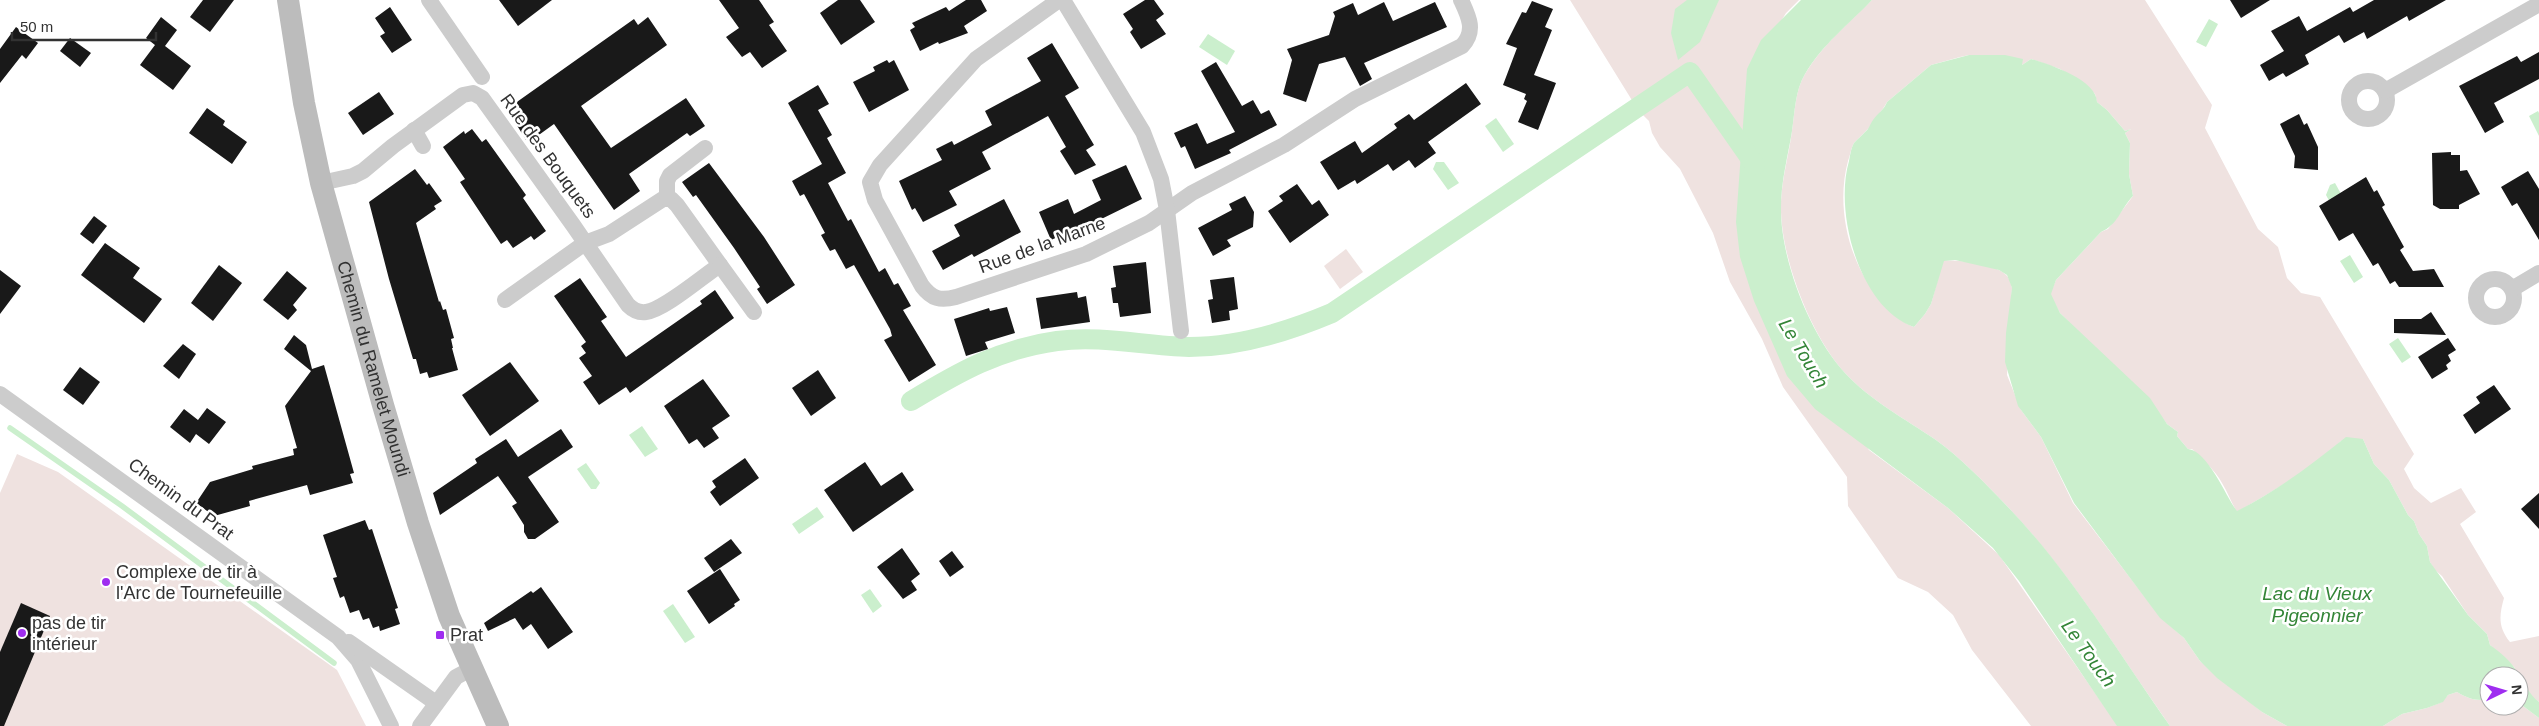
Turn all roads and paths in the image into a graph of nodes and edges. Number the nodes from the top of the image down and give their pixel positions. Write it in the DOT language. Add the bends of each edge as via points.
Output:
graph roads {
  1 [pos="288,0"];
  2 [pos="429,0"];
  3 [pos="1061,0"];
  4 [pos="1461,0"];
  5 [pos="2539,4"];
  6 [pos="482,77"];
  7 [pos="2385,91"];
  8 [pos="414,130"];
  9 [pos="423,146"];
  10 [pos="705,148"];
  11 [pos="321,183"];
  12 [pos="667,198"];
  13 [pos="1167,210"];
  14 [pos="585,243"];
  15 [pos="720,265"];
  16 [pos="2539,273"];
  17 [pos="2512,289"];
  18 [pos="505,300"];
  19 [pos="754,312"];
  20 [pos="1181,331"];
  21 [pos="0,394"];
  22 [pos="338,637"];
  23 [pos="471,669"];
  24 [pos="436,703"];
  25 [pos="391,726"];
  26 [pos="420,726"];
  27 [pos="498,726"];
  1 -- 11 [label="main road, Chemin du Ramelet Moundi" via="304,104"];
  2 -- 6 [label="street"];
  3 -- 13 [label="street" via="1143,132 1161,179"];
  3 -- 13 [label="street, Rue de la Marne" via="976,59 874,173 870,182 875,200 922,286 937,299 956,297 1086,254 1149,223"];
  4 -- 13 [label="street, Rue de la Marne" via="1471,25 1467,41 1462,46 1354,99 1284,145 1192,193"];
  5 -- 7 [label="street"];
  8 -- 9 [label="street"];
  8 -- 11 [label="street" via="358,174"];
  8 -- 14 [label="street, Rue des Bouquets" via="463,95 476,94"];
  10 -- 12 [label="street" via="670,175"];
  11 -- 23 [label="main road, Chemin du Ramelet Moundi" via="418,523 449,616"];
  12 -- 14 [label="street, Rue des Bouquets" via="649,206 609,234"];
  12 -- 15 [label="street" via="677,205"];
  13 -- 20 [label="street"];
  14 -- 15 [label="street, Rue des Bouquets" via="628,305 639,312 661,306"];
  14 -- 18 [label="street, Rue des Bouquets"];
  15 -- 19 [label="street"];
  16 -- 17 [label="street"];
  21 -- 22 [label="street, Chemin du Prat"];
  22 -- 24 [label="street, Chemin du Prat" via="358,646"];
  22 -- 25 [label="street, Chemin du Prat" via="358,660"];
  23 -- 24 [label="street" via="456,677"];
  23 -- 27 [label="main road, Chemin du Ramelet Moundi"];
  24 -- 26 [label="street"];
}
